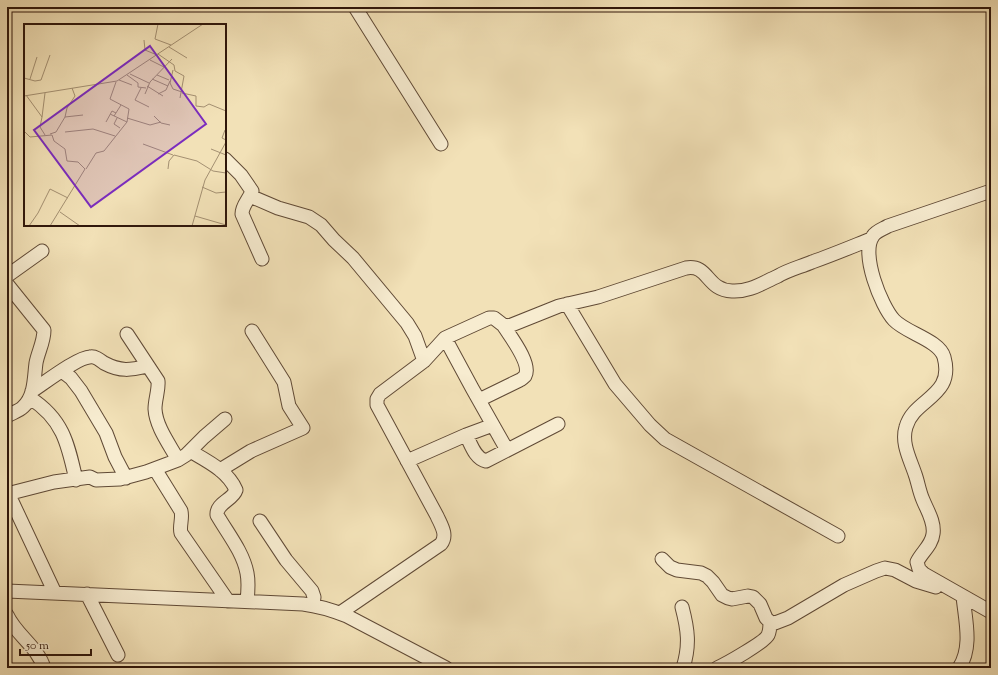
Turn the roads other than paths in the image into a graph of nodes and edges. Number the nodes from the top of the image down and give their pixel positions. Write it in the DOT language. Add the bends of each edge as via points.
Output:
graph roads {
  1 [pos="355,7"];
  2 [pos="441,144"];
  3 [pos="226,160"];
  4 [pos="991,191"];
  5 [pos="250,196"];
  6 [pos="871,239"];
  7 [pos="42,251"];
  8 [pos="262,259"];
  9 [pos="8,277"];
  10 [pos="567,304"];
  11 [pos="503,325"];
  12 [pos="252,331"];
  13 [pos="127,334"];
  14 [pos="445,338"];
  15 [pos="424,361"];
  16 [pos="148,366"];
  17 [pos="62,371"];
  18 [pos="31,394"];
  19 [pos="479,400"];
  20 [pos="7,416"];
  21 [pos="225,419"];
  22 [pos="558,424"];
  23 [pos="493,425"];
  24 [pos="466,435"];
  25 [pos="508,450"];
  26 [pos="190,451"];
  27 [pos="178,460"];
  28 [pos="407,461"];
  29 [pos="155,469"];
  30 [pos="220,470"];
  31 [pos="126,478"];
  32 [pos="76,480"];
  33 [pos="8,494"];
  34 [pos="260,522"];
  35 [pos="838,536"];
  36 [pos="662,558"];
  37 [pos="7,591"];
  38 [pos="55,593"];
  39 [pos="87,594"];
  40 [pos="960,594"];
  41 [pos="228,600"];
  42 [pos="247,601"];
  43 [pos="313,605"];
  44 [pos="682,607"];
  45 [pos="991,612"];
  46 [pos="340,613"];
  47 [pos="7,615"];
  48 [pos="770,622"];
  49 [pos="118,655"];
  50 [pos="44,668"];
  51 [pos="446,668"];
  52 [pos="683,668"];
  53 [pos="689,668"];
  54 [pos="717,668"];
  55 [pos="959,668"];
  1 -- 2 [label="street"];
  3 -- 5 [label="street" via="249,185 252,191"];
  4 -- 6 [label="street" via="888,226 877,231"];
  5 -- 8 [label="street" via="242,208 242,214"];
  5 -- 15 [label="street" via="278,208 309,216 321,225 353,258 407,323"];
  6 -- 10 [label="street" via="777,276 762,285 744,290 718,288 704,273 693,267 598,297"];
  6 -- 40 [label="street" via="868,253 871,270 888,312 895,321 930,342 944,356 943,381 934,395 910,418 904,434 922,500 933,524 932,539 917,562 919,569"];
  7 -- 9 [label="street"];
  9 -- 18 [label="street" via="44,330"];
  10 -- 11 [label="street" via="509,326"];
  10 -- 35 [label="street" via="615,384 665,439"];
  11 -- 14 [label="street" via="494,318 489,318"];
  11 -- 19 [label="street" via="525,361 525,376"];
  12 -- 30 [label="street" via="284,382 289,406 302,428 252,451"];
  13 -- 16 [label="street"];
  14 -- 15 [label="street"];
  14 -- 19 [label="street"];
  15 -- 28 [label="street" via="387,387 377,399 377,405"];
  16 -- 17 [label="street" via="122,370 89,356"];
  16 -- 27 [label="street" via="158,380 155,408 160,428"];
  17 -- 18 [label="street"];
  17 -- 31 [label="street" via="81,391 106,433"];
  18 -- 20 [label="street" via="23,407"];
  18 -- 32 [label="street" via="61,430 67,442"];
  19 -- 23 [label="street"];
  21 -- 26 [label="street"];
  22 -- 25 [label="street"];
  23 -- 24 [label="street"];
  23 -- 25 [label="street"];
  24 -- 25 [label="street" via="481,460 486,461"];
  24 -- 28 [label="street"];
  26 -- 27 [label="street"];
  26 -- 30 [label="street"];
  27 -- 29 [label="street"];
  28 -- 46 [label="street" via="437,516 445,539"];
  29 -- 31 [label="street"];
  29 -- 41 [label="street" via="181,511 181,534"];
  30 -- 42 [label="street" via="236,490 232,497 219,507 217,515 245,565 248,582"];
  31 -- 32 [label="street" via="96,480 90,477"];
  32 -- 33 [label="street" via="54,482"];
  33 -- 38 [label="street"];
  34 -- 43 [label="street" via="286,560 312,591"];
  36 -- 48 [label="street" via="670,567 677,570 707,576 722,595 728,598 753,596"];
  37 -- 38 [label="street"];
  38 -- 39 [label="street"];
  39 -- 41 [label="street"];
  39 -- 49 [label="street"];
  40 -- 45 [label="street"];
  40 -- 48 [label="street" via="926,585 885,568 844,585 788,618"];
  40 -- 55 [label="street" via="967,647"];
  41 -- 42 [label="street"];
  42 -- 43 [label="street"];
  43 -- 46 [label="street"];
  44 -- 52 [label="street" via="688,639"];
  46 -- 51 [label="street"];
  47 -- 50 [label="street"];
  48 -- 54 [label="street" via="765,639"];
  52 -- 53 [label="street"];
}
